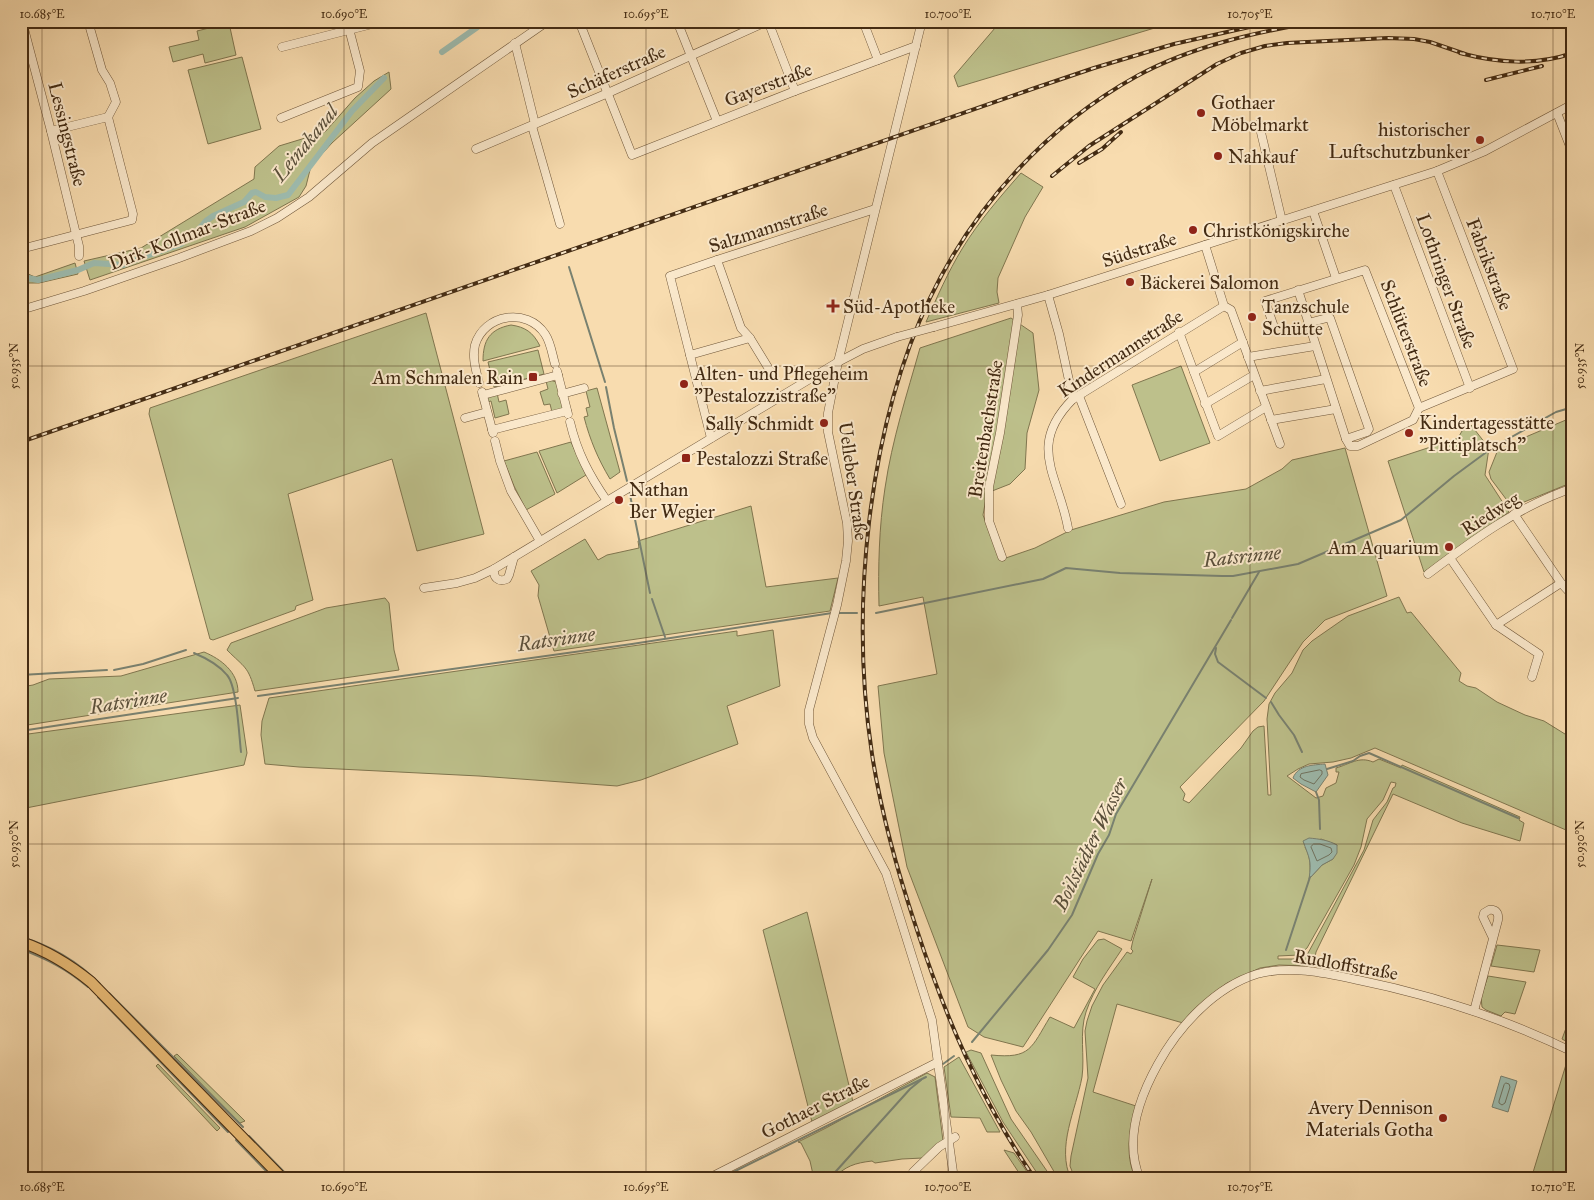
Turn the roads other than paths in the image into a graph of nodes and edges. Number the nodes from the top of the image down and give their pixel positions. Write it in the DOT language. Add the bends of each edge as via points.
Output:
graph roads {
  1 [pos="22,21"];
  2 [pos="88,21"];
  3 [pos="347,21"];
  4 [pos="384,21"];
  5 [pos="548,21"];
  6 [pos="579,21"];
  7 [pos="678,21"];
  8 [pos="768,21"];
  9 [pos="863,21"];
  10 [pos="922,21"];
  11 [pos="349,30"];
  12 [pos="24,42"];
  13 [pos="515,43"];
  14 [pos="916,46"];
  15 [pos="282,47"];
  16 [pos="691,55"];
  17 [pos="878,60"];
  18 [pos="794,91"];
  19 [pos="608,93"];
  20 [pos="1573,104"];
  21 [pos="1557,113"];
  22 [pos="108,117"];
  23 [pos="281,118"];
  24 [pos="717,121"];
  25 [pos="1259,124"];
  26 [pos="534,125"];
  27 [pos="51,131"];
  28 [pos="476,149"];
  29 [pos="1573,154"];
  30 [pos="1437,171"];
  31 [pos="1394,185"];
  32 [pos="875,209"];
  33 [pos="1314,211"];
  34 [pos="1282,221"];
  35 [pos="560,224"];
  36 [pos="76,234"];
  37 [pos="1205,245"];
  38 [pos="21,249"];
  39 [pos="79,256"];
  40 [pos="717,260"];
  41 [pos="1336,278"];
  42 [pos="1298,290"];
  43 [pos="1048,295"];
  44 [pos="1017,304"];
  45 [pos="1224,306"];
  46 [pos="21,310"];
  47 [pos="1308,323"];
  48 [pos="1273,324"];
  49 [pos="1179,332"];
  50 [pos="750,338"];
  51 [pos="1242,342"];
  52 [pos="1316,346"];
  53 [pos="690,354"];
  54 [pos="1248,357"];
  55 [pos="838,362"];
  56 [pos="769,368"];
  57 [pos="556,370"];
  58 [pos="1194,372"];
  59 [pos="1254,375"];
  60 [pos="1326,379"];
  61 [pos="584,388"];
  62 [pos="1470,388"];
  63 [pos="481,389"];
  64 [pos="1260,390"];
  65 [pos="562,394"];
  66 [pos="1076,397"];
  67 [pos="1205,404"];
  68 [pos="1266,406"];
  69 [pos="1419,408"];
  70 [pos="1336,409"];
  71 [pos="487,412"];
  72 [pos="568,416"];
  73 [pos="465,418"];
  74 [pos="1271,420"];
  75 [pos="493,435"];
  76 [pos="711,438"];
  77 [pos="1347,442"];
  78 [pos="1280,444"];
  79 [pos="1573,488"];
  80 [pos="607,501"];
  81 [pos="1121,504"];
  82 [pos="1514,514"];
  83 [pos="1068,528"];
  84 [pos="540,541"];
  85 [pos="514,557"];
  86 [pos="1002,558"];
  87 [pos="1450,558"];
  88 [pos="494,569"];
  89 [pos="1428,574"];
  90 [pos="1561,583"];
  91 [pos="424,588"];
  92 [pos="1573,596"];
  93 [pos="1496,625"];
  94 [pos="1532,677"];
  95 [pos="1493,938"];
  96 [pos="21,942"];
  97 [pos="1474,1011"];
  98 [pos="1573,1052"];
  99 [pos="938,1062"];
  100 [pos="952,1139"];
  101 [pos="913,1172"];
  102 [pos="283,1179"];
  103 [pos="707,1179"];
  104 [pos="954,1179"];
  105 [pos="1140,1179"];
  1 -- 12 [label="street, Lessingstraße"];
  2 -- 22 [label="street" via="102,70 116,102"];
  3 -- 11 [label="street"];
  4 -- 11 [label="street"];
  5 -- 13 [label="street, Dirk-Kollmar-Straße"];
  6 -- 19 [label="street"];
  7 -- 16 [label="street"];
  8 -- 16 [label="street, Schäferstraße"];
  8 -- 18 [label="street"];
  9 -- 17 [label="street"];
  10 -- 14 [label="street, Uelleber Straße"];
  11 -- 15 [label="street"];
  11 -- 23 [label="street" via="360,70 358,88"];
  12 -- 27 [label="street, Lessingstraße"];
  13 -- 26 [label="street"];
  13 -- 46 [label="street, Dirk-Kollmar-Straße" via="368,146 299,205 264,224 179,258"];
  14 -- 17 [label="street, Gayerstraße"];
  14 -- 32 [label="street, Uelleber Straße"];
  16 -- 19 [label="street, Schäferstraße"];
  16 -- 24 [label="street"];
  17 -- 18 [label="street, Gayerstraße"];
  18 -- 24 [label="street, Gayerstraße"];
  19 -- 24 [label="street, Gayerstraße" via="632,155"];
  19 -- 26 [label="street, Schäferstraße"];
  20 -- 21 [label="street, Südstraße"];
  21 -- 29 [label="street"];
  21 -- 30 [label="street, Südstraße" via="1485,151"];
  22 -- 27 [label="street"];
  22 -- 36 [label="street" via="132,220"];
  25 -- 34 [label="street"];
  26 -- 28 [label="street, Schäferstraße"];
  26 -- 35 [label="street"];
  27 -- 36 [label="street, Lessingstraße"];
  30 -- 31 [label="street, Südstraße"];
  30 -- 62 [label="street, Fabrikstraße" via="1513,369"];
  31 -- 33 [label="street, Südstraße"];
  31 -- 62 [label="street, Lothringer Straße"];
  32 -- 40 [label="street, Salzmannstraße"];
  32 -- 55 [label="street, Uelleber Straße"];
  33 -- 34 [label="street, Südstraße"];
  33 -- 41 [label="street"];
  34 -- 37 [label="street, Südstraße"];
  36 -- 38 [label="street"];
  36 -- 39 [label="street, Lessingstraße"];
  37 -- 43 [label="street, Südstraße"];
  37 -- 45 [label="street"];
  40 -- 50 [label="street" via="741,328"];
  40 -- 53 [label="street, Salzmannstraße" via="670,276"];
  41 -- 42 [label="street"];
  41 -- 69 [label="street, Schlüterstraße" via="1365,270"];
  42 -- 47 [label="street"];
  42 -- 48 [label="street" via="1265,301"];
  43 -- 44 [label="street, Südstraße"];
  43 -- 66 [label="street"];
  44 -- 55 [label="street, Südstraße, bridge" via="897,337 862,349"];
  44 -- 86 [label="street, Breitenbachstraße" via="1004,407 989,487 989,521"];
  45 -- 49 [label="street, Kindermannstraße"];
  45 -- 51 [label="street" via="1230,310"];
  47 -- 52 [label="street"];
  47 -- 77 [label="street" via="1330,318 1369,429"];
  49 -- 58 [label="street"];
  49 -- 66 [label="street, Kindermannstraße"];
  50 -- 53 [label="street"];
  50 -- 56 [label="street"];
  51 -- 54 [label="street"];
  51 -- 58 [label="street"];
  52 -- 54 [label="street"];
  52 -- 60 [label="street"];
  53 -- 76 [label="street"];
  54 -- 59 [label="street"];
  55 -- 76 [label="street, Südstraße"];
  55 -- 99 [label="street, Uelleber Straße" via="828,413 828,432 848,541 835,611 808,717 813,738 886,873 932,1020"];
  57 -- 63 [label="street"];
  57 -- 63 [label="street" via="548,340 535,324 523,318 502,318 485,328 475,344 474,358"];
  57 -- 65 [label="street"];
  58 -- 67 [label="street"];
  59 -- 64 [label="street"];
  59 -- 67 [label="street"];
  60 -- 64 [label="street"];
  60 -- 70 [label="street"];
  61 -- 65 [label="street"];
  62 -- 69 [label="street"];
  63 -- 71 [label="street"];
  64 -- 68 [label="street"];
  65 -- 72 [label="street"];
  66 -- 81 [label="street"];
  66 -- 83 [label="street, Kindermannstraße" via="1061,410 1048,440 1050,467"];
  67 -- 68 [label="street" via="1218,436"];
  68 -- 74 [label="street"];
  69 -- 77 [label="street" via="1413,420 1358,446"];
  70 -- 74 [label="street"];
  70 -- 77 [label="street"];
  71 -- 73 [label="street"];
  71 -- 75 [label="street"];
  72 -- 75 [label="street"];
  72 -- 80 [label="street" via="578,451"];
  74 -- 78 [label="street"];
  75 -- 84 [label="street" via="511,491"];
  76 -- 80 [label="street, Südstraße"];
  79 -- 82 [label="street, Riedweg"];
  80 -- 84 [label="street, Südstraße"];
  82 -- 87 [label="street, Riedweg"];
  82 -- 90 [label="street"];
  84 -- 85 [label="street, Südstraße"];
  85 -- 88 [label="street, Südstraße"];
  85 -- 88 [label="street" via="507,579 496,578"];
  87 -- 89 [label="street, Riedweg"];
  87 -- 93 [label="street"];
  88 -- 91 [label="street, Südstraße" via="475,578"];
  90 -- 92 [label="street"];
  90 -- 93 [label="street"];
  93 -- 94 [label="street" via="1539,654"];
  95 -- 97 [label="street"];
  96 -- 102 [label="main road" via="59,958 91,982"];
  97 -- 98 [label="street, Rudloffstraße"];
  97 -- 105 [label="street, Rudloffstraße" via="1379,984 1306,971 1271,971 1240,981 1208,1003 1186,1025 1165,1051 1148,1082 1132,1142"];
  99 -- 100 [label="street, Uelleber Straße"];
  99 -- 103 [label="street, Gothaer Straße"];
  100 -- 101 [label="street"];
  100 -- 104 [label="street, Uelleber Straße"];
}
